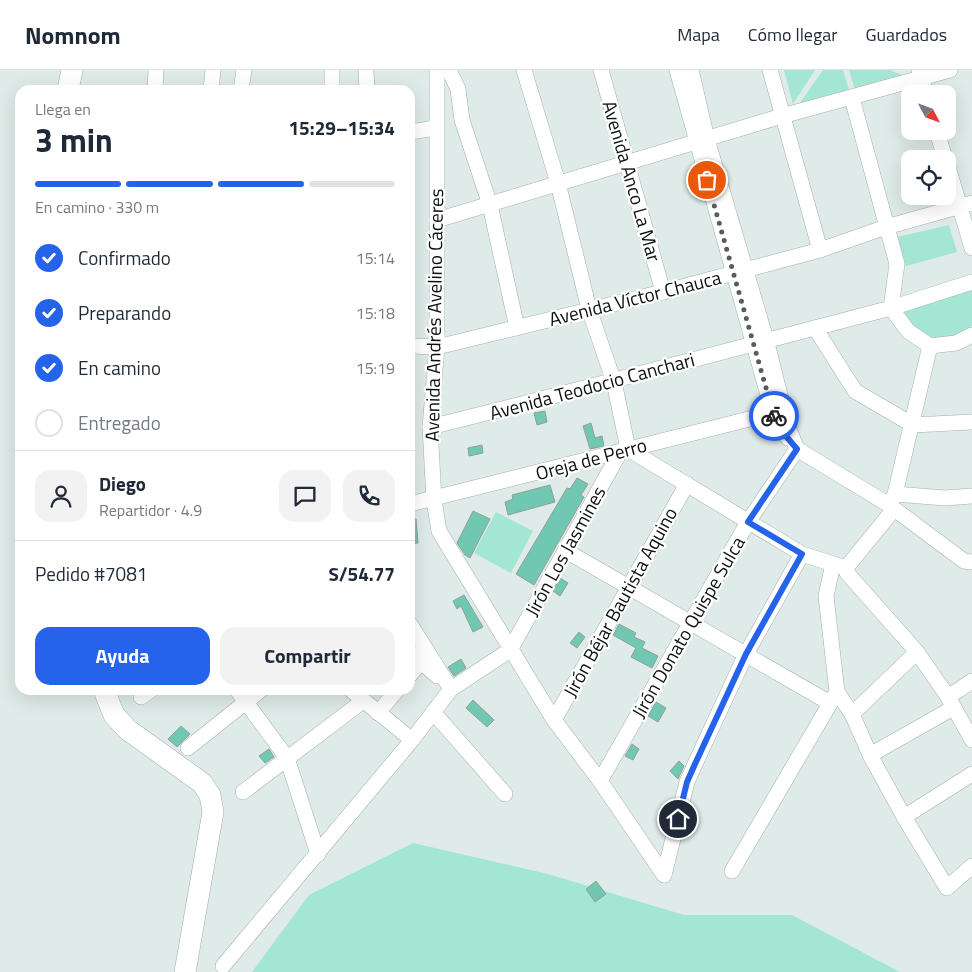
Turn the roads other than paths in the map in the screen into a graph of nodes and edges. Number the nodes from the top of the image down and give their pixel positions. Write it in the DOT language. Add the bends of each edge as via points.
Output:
graph roads {
  1 [pos="72,70"];
  2 [pos="156,70"];
  3 [pos="213,70"];
  4 [pos="244,70"];
  5 [pos="332,70"];
  6 [pos="366,70"];
  7 [pos="437,70"];
  8 [pos="448,70"];
  9 [pos="524,70"];
  10 [pos="601,70"];
  11 [pos="676,70"];
  12 [pos="691,70"];
  13 [pos="770,70"];
  14 [pos="950,70"];
  15 [pos="920,74"];
  16 [pos="69,85"];
  17 [pos="155,85"];
  18 [pos="212,85"];
  19 [pos="242,85"];
  20 [pos="332,85"];
  21 [pos="366,85"];
  22 [pos="852,98"];
  23 [pos="782,116"];
  24 [pos="436,128"];
  25 [pos="415,131"];
  26 [pos="702,140"];
  27 [pos="625,162"];
  28 [pos="558,183"];
  29 [pos="956,184"];
  30 [pos="490,205"];
  31 [pos="966,205"];
  32 [pos="437,220"];
  33 [pos="886,227"];
  34 [pos="972,248"];
  35 [pos="820,250"];
  36 [pos="740,271"];
  37 [pos="972,282"];
  38 [pos="663,292"];
  39 [pos="891,308"];
  40 [pos="589,309"];
  41 [pos="517,328"];
  42 [pos="815,328"];
  43 [pos="972,335"];
  44 [pos="759,341"];
  45 [pos="415,346"];
  46 [pos="437,346"];
  47 [pos="930,346"];
  48 [pos="614,382"];
  49 [pos="772,413"];
  50 [pos="972,422"];
  51 [pos="913,425"];
  52 [pos="430,427"];
  53 [pos="797,449"];
  54 [pos="624,450"];
  55 [pos="687,484"];
  56 [pos="972,496"];
  57 [pos="434,500"];
  58 [pos="415,503"];
  59 [pos="892,503"];
  60 [pos="748,522"];
  61 [pos="566,551"];
  62 [pos="802,554"];
  63 [pos="969,565"];
  64 [pos="840,566"];
  65 [pos="628,587"];
  66 [pos="690,622"];
  67 [pos="415,632"];
  68 [pos="510,650"];
  69 [pos="917,652"];
  70 [pos="746,654"];
  71 [pos="416,657"];
  72 [pos="972,681"];
  73 [pos="451,689"];
  74 [pos="106,695"];
  75 [pos="356,695"];
  76 [pos="393,695"];
  77 [pos="241,696"];
  78 [pos="833,697"];
  79 [pos="363,701"];
  80 [pos="951,703"];
  81 [pos="434,712"];
  82 [pos="378,713"];
  83 [pos="852,714"];
  84 [pos="554,720"];
  85 [pos="412,740"];
  86 [pos="972,740"];
  87 [pos="188,748"];
  88 [pos="870,755"];
  89 [pos="287,758"];
  90 [pos="972,774"];
  91 [pos="600,781"];
  92 [pos="243,792"];
  93 [pos="505,794"];
  94 [pos="904,816"];
  95 [pos="318,854"];
  96 [pos="972,866"];
  97 [pos="732,871"];
  98 [pos="222,966"];
  99 [pos="184,972"];
  1 -- 16 [label="highway"];
  2 -- 17 [label="street"];
  3 -- 18 [label="street"];
  4 -- 19 [label="street"];
  5 -- 20 [label="street"];
  6 -- 21 [label="street"];
  7 -- 24 [label="street, Avenida Andrés Avelino Cáceres"];
  8 -- 30 [label="street" via="458,89 462,120"];
  9 -- 28 [label="street"];
  10 -- 27 [label="street, Avenida Anco La Mar"];
  11 -- 26 [label="street"];
  12 -- 26 [label="street"];
  13 -- 23 [label="street"];
  14 -- 15 [label="street"];
  15 -- 22 [label="street"];
  22 -- 23 [label="street"];
  22 -- 33 [label="street"];
  23 -- 26 [label="street"];
  23 -- 35 [label="street"];
  24 -- 25 [label="street"];
  24 -- 32 [label="street, Avenida Andrés Avelino Cáceres"];
  26 -- 27 [label="street"];
  26 -- 36 [label="street"];
  27 -- 28 [label="street"];
  27 -- 38 [label="street, Avenida Anco La Mar"];
  28 -- 30 [label="street"];
  28 -- 40 [label="street"];
  29 -- 31 [label="street"];
  30 -- 32 [label="street"];
  30 -- 41 [label="street"];
  31 -- 33 [label="street, Avenida Víctor Chauca"];
  31 -- 34 [label="street"];
  32 -- 46 [label="street, Avenida Andrés Avelino Cáceres"];
  33 -- 35 [label="street, Avenida Víctor Chauca"];
  33 -- 39 [label="street" via="896,264"];
  35 -- 36 [label="street, Avenida Víctor Chauca"];
  36 -- 38 [label="street, Avenida Víctor Chauca"];
  36 -- 44 [label="street"];
  37 -- 39 [label="street, Avenida Teodocio Canchari"];
  38 -- 40 [label="street, Avenida Víctor Chauca"];
  39 -- 42 [label="street, Avenida Teodocio Canchari"];
  39 -- 47 [label="street" via="908,331"];
  40 -- 41 [label="street, Avenida Víctor Chauca"];
  40 -- 48 [label="street"];
  41 -- 46 [label="street, Avenida Víctor Chauca"];
  42 -- 44 [label="street, Avenida Teodocio Canchari"];
  42 -- 51 [label="street" via="855,390"];
  43 -- 47 [label="street" via="956,343"];
  44 -- 48 [label="street, Avenida Teodocio Canchari"];
  44 -- 49 [label="street"];
  44 -- 53 [label="street"];
  45 -- 46 [label="street, Avenida Víctor Chauca"];
  46 -- 52 [label="street, Avenida Andrés Avelino Cáceres"];
  47 -- 51 [label="street"];
  48 -- 52 [label="street, Avenida Teodocio Canchari"];
  48 -- 54 [label="street"];
  49 -- 53 [label="street" via="779,428"];
  49 -- 54 [label="street, Oreja de Perro"];
  50 -- 51 [label="street"];
  51 -- 59 [label="street"];
  52 -- 57 [label="street, Avenida Andrés Avelino Cáceres"];
  53 -- 59 [label="street"];
  53 -- 60 [label="street, Jirón Donato Quispe Sulca"];
  54 -- 55 [label="street"];
  54 -- 57 [label="street, Oreja de Perro"];
  54 -- 61 [label="street, Jirón Los Jasmines"];
  55 -- 60 [label="street"];
  55 -- 65 [label="street, Jirón Béjar Bautista Aquino"];
  56 -- 59 [label="street"];
  57 -- 58 [label="street, Oreja de Perro"];
  57 -- 68 [label="street, Avenida Andrés Avelino Cáceres" via="439,531"];
  59 -- 63 [label="street"];
  59 -- 64 [label="street"];
  60 -- 62 [label="street"];
  60 -- 66 [label="street, Jirón Donato Quispe Sulca"];
  61 -- 65 [label="street"];
  61 -- 68 [label="street, Jirón Los Jasmines"];
  62 -- 64 [label="street"];
  62 -- 70 [label="street"];
  64 -- 69 [label="street"];
  64 -- 78 [label="street" via="826,596"];
  65 -- 66 [label="street"];
  65 -- 84 [label="street, Jirón Béjar Bautista Aquino"];
  66 -- 70 [label="street"];
  66 -- 91 [label="street, Jirón Donato Quispe Sulca"];
  67 -- 73 [label="street"];
  68 -- 73 [label="street"];
  68 -- 84 [label="street, Avenida Andrés Avelino Cáceres"];
  69 -- 80 [label="street"];
  69 -- 83 [label="street"];
  70 -- 78 [label="street"];
  70 -- 91 [label="street, Avenida Andrés Avelino Cáceres" via="687,782 664,875"];
  71 -- 73 [label="street"];
  72 -- 80 [label="street"];
  73 -- 81 [label="street"];
  74 -- 99 [label="highway" via="114,715 128,730 202,783 210,795 213,812 209,843"];
  75 -- 79 [label="street"];
  76 -- 82 [label="street"];
  77 -- 87 [label="street"];
  77 -- 89 [label="street"];
  78 -- 83 [label="street"];
  78 -- 97 [label="street"];
  79 -- 82 [label="street"];
  79 -- 89 [label="street"];
  80 -- 86 [label="street"];
  80 -- 88 [label="street"];
  81 -- 85 [label="street"];
  81 -- 93 [label="street"];
  82 -- 85 [label="street"];
  83 -- 88 [label="street"];
  84 -- 91 [label="street, Avenida Andrés Avelino Cáceres"];
  85 -- 95 [label="street"];
  88 -- 94 [label="street"];
  89 -- 92 [label="street"];
  89 -- 95 [label="street"];
  90 -- 94 [label="street"];
  94 -- 96 [label="street" via="947,888"];
  95 -- 98 [label="street"];
}
